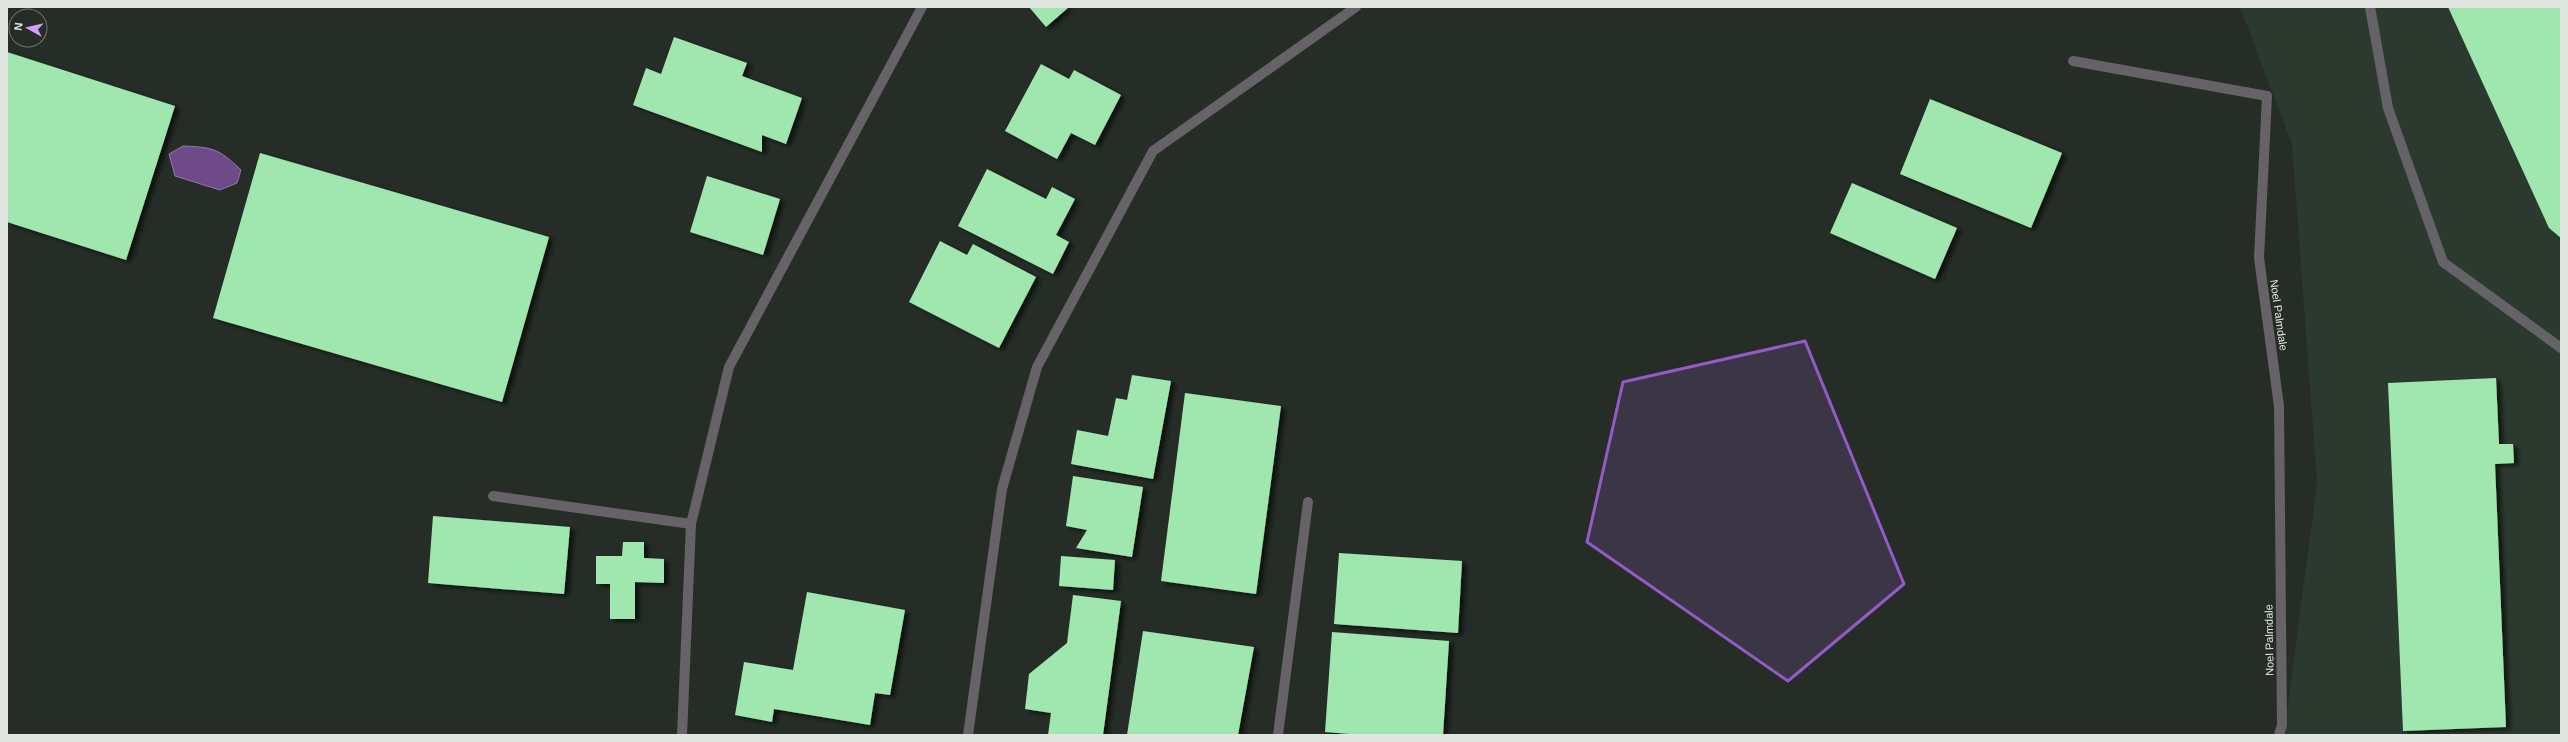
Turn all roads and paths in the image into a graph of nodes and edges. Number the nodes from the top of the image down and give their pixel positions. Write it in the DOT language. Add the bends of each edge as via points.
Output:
graph roads {
  1 [pos="922,7"];
  2 [pos="1356,7"];
  3 [pos="2370,7"];
  4 [pos="2073,61"];
  5 [pos="2561,348"];
  6 [pos="493,496"];
  7 [pos="1308,502"];
  8 [pos="691,524"];
  9 [pos="682,735"];
  10 [pos="968,735"];
  11 [pos="1278,735"];
  12 [pos="2279,735"];
  1 -- 8 [label="street" via="729,367"];
  2 -- 10 [label="street" via="1153,151 1041,360 1002,489"];
  3 -- 5 [label="street" via="2388,108 2443,262"];
  4 -- 12 [label="street, Noel Palmdale" via="2267,96 2259,258 2279,406 2282,725"];
  6 -- 8 [label="street"];
  7 -- 11 [label="street"];
  8 -- 9 [label="street"];
}
